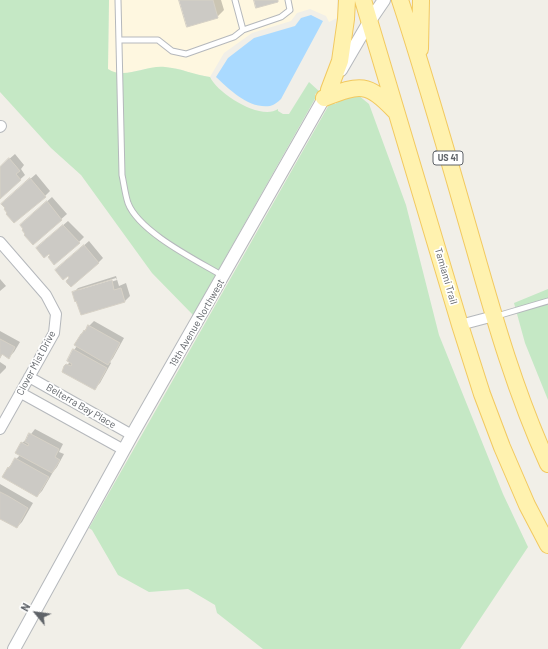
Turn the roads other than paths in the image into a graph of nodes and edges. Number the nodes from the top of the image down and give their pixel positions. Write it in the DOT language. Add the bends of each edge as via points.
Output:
graph roads {
  1 [pos="118,0"];
  2 [pos="235,0"];
  3 [pos="288,0"];
  4 [pos="347,0"];
  5 [pos="363,0"];
  6 [pos="384,0"];
  7 [pos="400,0"];
  8 [pos="421,0"];
  9 [pos="369,22"];
  10 [pos="243,30"];
  11 [pos="119,40"];
  12 [pos="420,61"];
  13 [pos="327,94"];
  14 [pos="397,113"];
  15 [pos="0,242"];
  16 [pos="224,276"];
  17 [pos="548,301"];
  18 [pos="494,316"];
  19 [pos="460,325"];
  20 [pos="29,377"];
  21 [pos="20,392"];
  22 [pos="87,409"];
  23 [pos="78,424"];
  24 [pos="0,429"];
  25 [pos="132,435"];
  26 [pos="124,450"];
  27 [pos="548,464"];
  28 [pos="548,545"];
  29 [pos="14,649"];
  1 -- 11 [label="lane"];
  2 -- 10 [label="lane"];
  3 -- 10 [label="lane" via="290,10"];
  4 -- 13 [label="main road" via="340,60"];
  5 -- 9 [label="main road, Tamiami Trail"];
  6 -- 9 [label="street, 19th Avenue Northwest"];
  7 -- 12 [label="main road, US 41"];
  8 -- 12 [label="main road"];
  9 -- 13 [label="street, 19th Avenue Northwest"];
  9 -- 14 [label="main road, Tamiami Trail"];
  10 -- 11 [label="lane" via="234,37 186,54 172,51 158,40"];
  11 -- 16 [label="lane" via="122,175 128,203 139,220 156,236"];
  12 -- 18 [label="main road, US 41"];
  13 -- 14 [label="main road" via="360,88 371,90"];
  13 -- 16 [label="street, 19th Avenue Northwest"];
  14 -- 19 [label="main road, Tamiami Trail"];
  15 -- 20 [label="street, Clover Mist Drive" via="46,295 56,314 54,333"];
  16 -- 25 [label="street, 19th Avenue Northwest"];
  17 -- 18 [label="lane"];
  18 -- 19 [label="street"];
  18 -- 27 [label="main road, US 41" via="524,408"];
  19 -- 28 [label="main road, Tamiami Trail" via="502,447 527,505"];
  20 -- 21 [label="street, Clover Mist Drive"];
  20 -- 22 [label="street, Belterra Bay Place"];
  21 -- 23 [label="street, Belterra Bay Place"];
  21 -- 24 [label="street, Clover Mist Drive"];
  22 -- 23 [label="street"];
  22 -- 25 [label="street, Belterra Bay Place"];
  23 -- 26 [label="street, Belterra Bay Place"];
  25 -- 26 [label="street, 19th Avenue Northwest"];
  26 -- 29 [label="street, 19th Avenue Northwest"];
}
